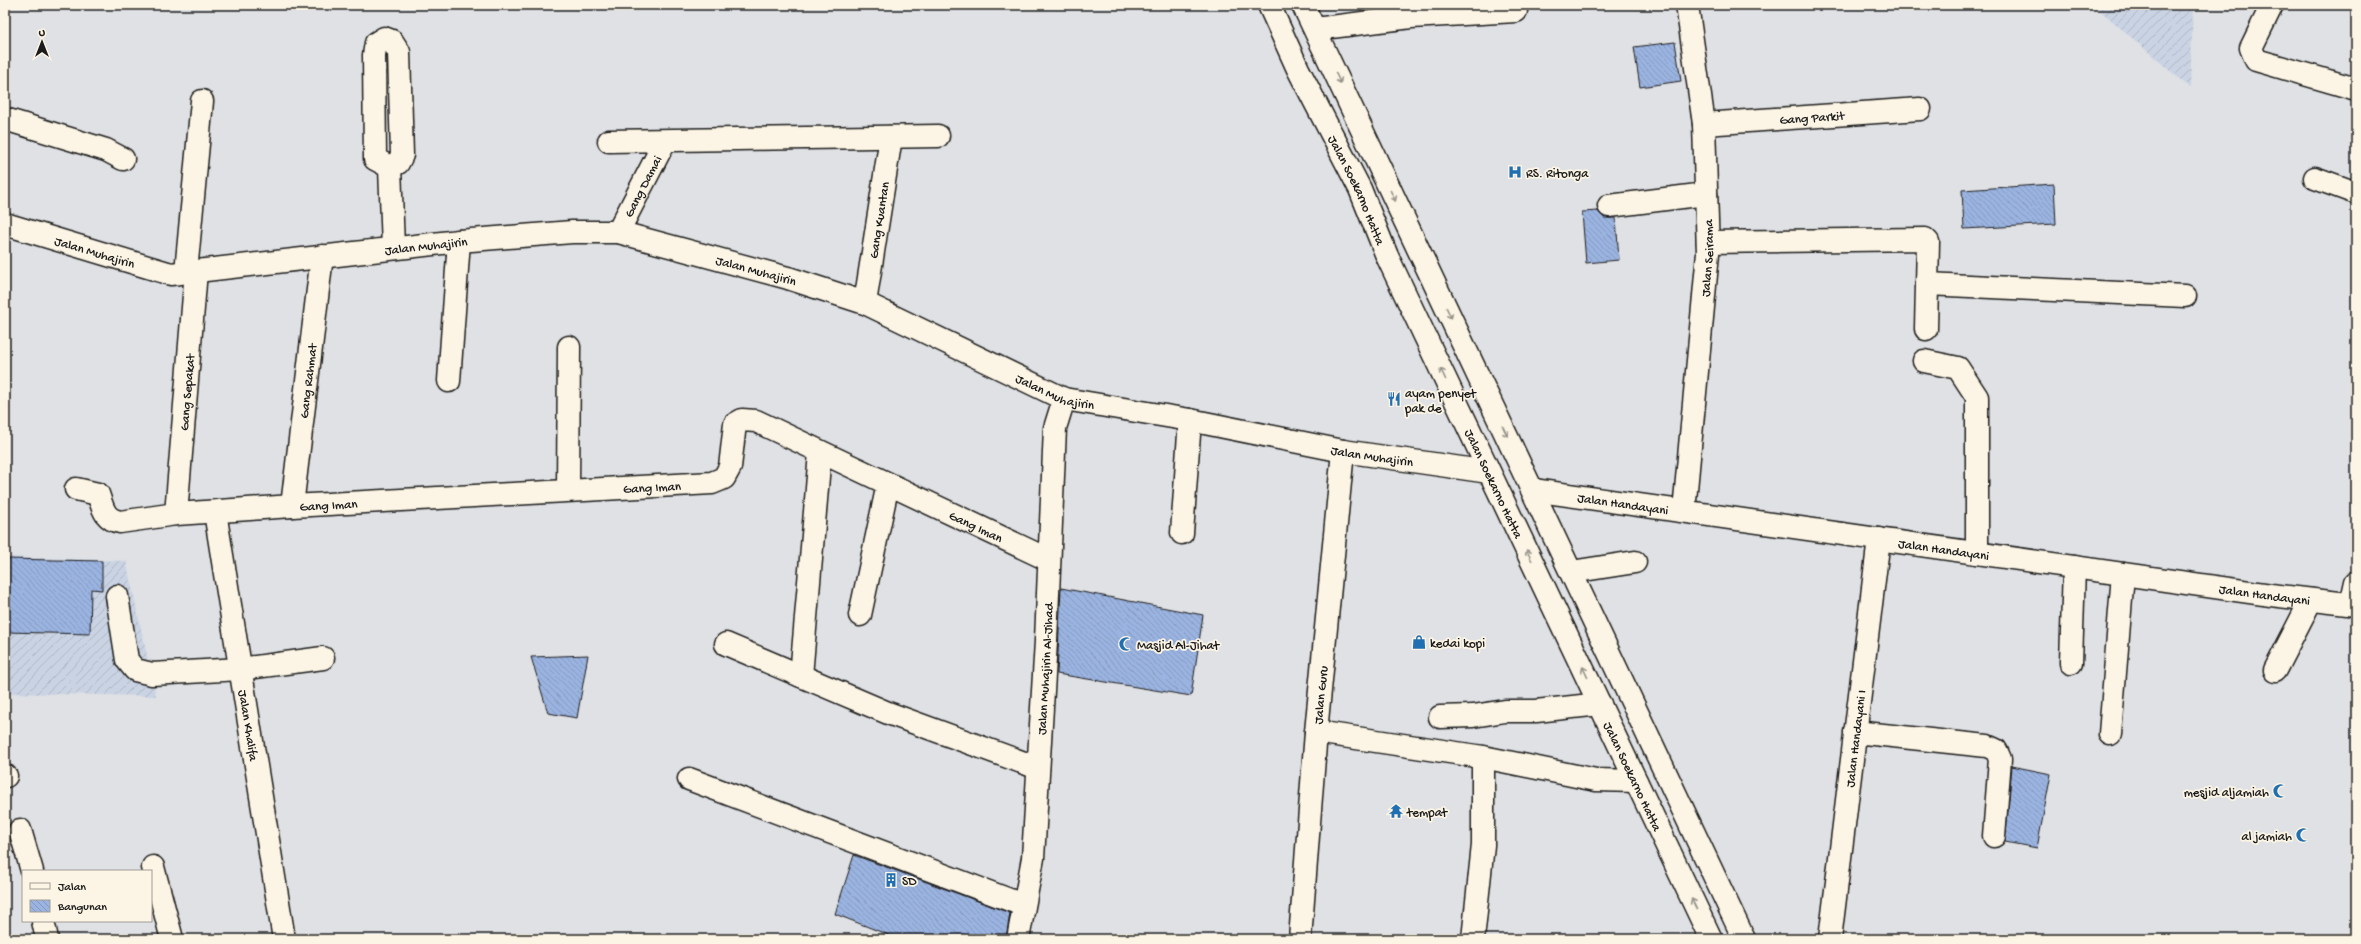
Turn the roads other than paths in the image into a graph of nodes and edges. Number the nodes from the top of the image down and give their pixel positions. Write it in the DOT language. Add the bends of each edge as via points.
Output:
graph roads {
  1 [pos="1269,5"];
  2 [pos="1304,5"];
  3 [pos="1687,5"];
  4 [pos="2272,5"];
  5 [pos="1516,10"];
  6 [pos="1314,29"];
  7 [pos="1328,56"];
  8 [pos="1298,69"];
  9 [pos="2356,89"];
  10 [pos="202,101"];
  11 [pos="1920,109"];
  12 [pos="5,119"];
  13 [pos="1704,124"];
  14 [pos="938,136"];
  15 [pos="890,137"];
  16 [pos="609,141"];
  17 [pos="665,141"];
  18 [pos="123,159"];
  19 [pos="390,167"];
  20 [pos="2315,178"];
  21 [pos="2356,193"];
  22 [pos="1706,194"];
  23 [pos="1609,206"];
  24 [pos="5,224"];
  25 [pos="618,232"];
  26 [pos="459,241"];
  27 [pos="1708,242"];
  28 [pos="393,248"];
  29 [pos="322,256"];
  30 [pos="191,271"];
  31 [pos="1927,284"];
  32 [pos="2185,296"];
  33 [pos="865,304"];
  34 [pos="1926,329"];
  35 [pos="569,346"];
  36 [pos="1924,361"];
  37 [pos="449,381"];
  38 [pos="1064,399"];
  39 [pos="1190,420"];
  40 [pos="1344,451"];
  41 [pos="820,453"];
  42 [pos="1489,472"];
  43 [pos="888,484"];
  44 [pos="76,489"];
  45 [pos="568,490"];
  46 [pos="1533,490"];
  47 [pos="292,506"];
  48 [pos="1684,511"];
  49 [pos="215,512"];
  50 [pos="176,514"];
  51 [pos="1182,533"];
  52 [pos="1879,539"];
  53 [pos="1977,553"];
  54 [pos="1049,560"];
  55 [pos="1635,562"];
  56 [pos="2074,567"];
  57 [pos="1571,572"];
  58 [pos="2123,574"];
  59 [pos="2356,582"];
  60 [pos="117,596"];
  61 [pos="2312,600"];
  62 [pos="2354,604"];
  63 [pos="860,615"];
  64 [pos="726,644"];
  65 [pos="323,658"];
  66 [pos="2071,663"];
  67 [pos="240,669"];
  68 [pos="2275,670"];
  69 [pos="801,676"];
  70 [pos="1600,704"];
  71 [pos="1440,717"];
  72 [pos="1316,732"];
  73 [pos="1855,732"];
  74 [pos="2110,734"];
  75 [pos="1483,757"];
  76 [pos="1038,768"];
  77 [pos="688,779"];
  78 [pos="1636,781"];
  79 [pos="20,830"];
  80 [pos="1994,836"];
  81 [pos="153,867"];
  82 [pos="32,870"];
  83 [pos="1023,905"];
  84 [pos="43,922"];
  85 [pos="47,939"];
  86 [pos="172,939"];
  87 [pos="284,939"];
  88 [pos="1018,939"];
  89 [pos="1300,939"];
  90 [pos="1474,939"];
  91 [pos="1711,939"];
  92 [pos="1744,939"];
  93 [pos="1830,939"];
  1 -- 8 [label="street, Jalan Soekarno Hatta"];
  2 -- 6 [label="street"];
  3 -- 13 [label="street, Jalan Seirama"];
  4 -- 9 [label="street" via="2251,48 2256,60"];
  5 -- 6 [label="street" via="1411,17"];
  6 -- 7 [label="street"];
  7 -- 8 [label="street"];
  7 -- 46 [label="street, one-way"];
  42 -- 8 [label="street, Jalan Soekarno Hatta, one-way" via="1388,256 1360,189"];
  10 -- 30 [label="street, Gang Sepakat"];
  11 -- 13 [label="street, Gang Parkit"];
  12 -- 18 [label="street" via="106,150"];
  13 -- 22 [label="street, Jalan Seirama"];
  14 -- 15 [label="street"];
  15 -- 17 [label="street"];
  15 -- 33 [label="street, Gang Kuantan"];
  16 -- 17 [label="street"];
  17 -- 25 [label="street, Gang Damai"];
  19 -- 19 [label="street" via="375,159 374,55 376,43 384,38 392,41 399,52 402,155 398,163"];
  19 -- 28 [label="street"];
  20 -- 21 [label="street"];
  22 -- 23 [label="street"];
  22 -- 27 [label="street, Jalan Seirama"];
  24 -- 30 [label="street, Jalan Muhajirin" via="171,274"];
  25 -- 26 [label="street, Jalan Muhajirin" via="572,232"];
  25 -- 33 [label="street, Jalan Muhajirin" via="788,278"];
  26 -- 28 [label="street, Jalan Muhajirin"];
  26 -- 37 [label="street"];
  27 -- 31 [label="street" via="1921,238 1928,242"];
  27 -- 48 [label="street, Jalan Seirama"];
  28 -- 29 [label="street, Jalan Muhajirin"];
  29 -- 30 [label="street, Jalan Muhajirin"];
  29 -- 47 [label="street, Gang Rahmat"];
  30 -- 50 [label="street, Gang Sepakat"];
  31 -- 32 [label="street"];
  31 -- 34 [label="street"];
  33 -- 38 [label="street, Jalan Muhajirin"];
  35 -- 45 [label="street"];
  36 -- 53 [label="street" via="1958,368 1977,397"];
  38 -- 39 [label="street, Jalan Muhajirin"];
  38 -- 54 [label="street, Jalan Muhajirin Al-Jihad" via="1055,428"];
  39 -- 40 [label="street, Jalan Muhajirin"];
  39 -- 51 [label="street"];
  40 -- 42 [label="street, Jalan Muhajirin"];
  40 -- 72 [label="street, Jalan Guru"];
  41 -- 43 [label="street, Gang Iman"];
  41 -- 45 [label="street, Gang Iman" via="756,421 742,420 735,424 730,467 724,478 712,483"];
  41 -- 69 [label="street"];
  70 -- 42 [label="street, Jalan Soekarno Hatta, one-way"];
  43 -- 54 [label="street, Gang Iman"];
  43 -- 63 [label="street"];
  44 -- 50 [label="street, Gang Iman" via="98,494 106,515 112,520 120,522"];
  45 -- 47 [label="street, Gang Iman"];
  46 -- 48 [label="street, Jalan Handayani"];
  46 -- 57 [label="street"];
  47 -- 49 [label="street, Gang Iman"];
  48 -- 52 [label="street, Jalan Handayani"];
  49 -- 50 [label="street, Gang Iman"];
  49 -- 67 [label="street, Jalan Khalifa"];
  52 -- 53 [label="street, Jalan Handayani"];
  52 -- 73 [label="street, Jalan Handayani I"];
  53 -- 56 [label="street, Jalan Handayani"];
  54 -- 76 [label="street, Jalan Muhajirin Al-Jihad"];
  55 -- 57 [label="street"];
  56 -- 58 [label="street, Jalan Handayani"];
  56 -- 66 [label="street"];
  57 -- 92 [label="street"];
  58 -- 61 [label="street, Jalan Handayani"];
  58 -- 74 [label="street"];
  59 -- 62 [label="street"];
  60 -- 67 [label="street" via="127,660 134,670 152,674"];
  61 -- 62 [label="street, Jalan Handayani"];
  61 -- 68 [label="street"];
  64 -- 69 [label="street"];
  65 -- 67 [label="street"];
  67 -- 87 [label="street, Jalan Khalifa"];
  69 -- 76 [label="street" via="888,713"];
  70 -- 71 [label="street"];
  70 -- 78 [label="street, Jalan Soekarno Hatta"];
  72 -- 75 [label="street"];
  72 -- 89 [label="street, Jalan Guru"];
  73 -- 80 [label="street" via="1987,746 1996,750 2000,759"];
  73 -- 93 [label="street, Jalan Handayani I"];
  75 -- 78 [label="street" via="1596,780"];
  75 -- 90 [label="street" via="1482,845"];
  76 -- 83 [label="street, Jalan Muhajirin Al-Jihad" via="1033,858"];
  77 -- 83 [label="street"];
  91 -- 78 [label="street, Jalan Soekarno Hatta, one-way"];
  79 -- 82 [label="street"];
  81 -- 86 [label="street"];
  83 -- 88 [label="street, Jalan Muhajirin Al-Jihad"];
  84 -- 85 [label="street"];
}
